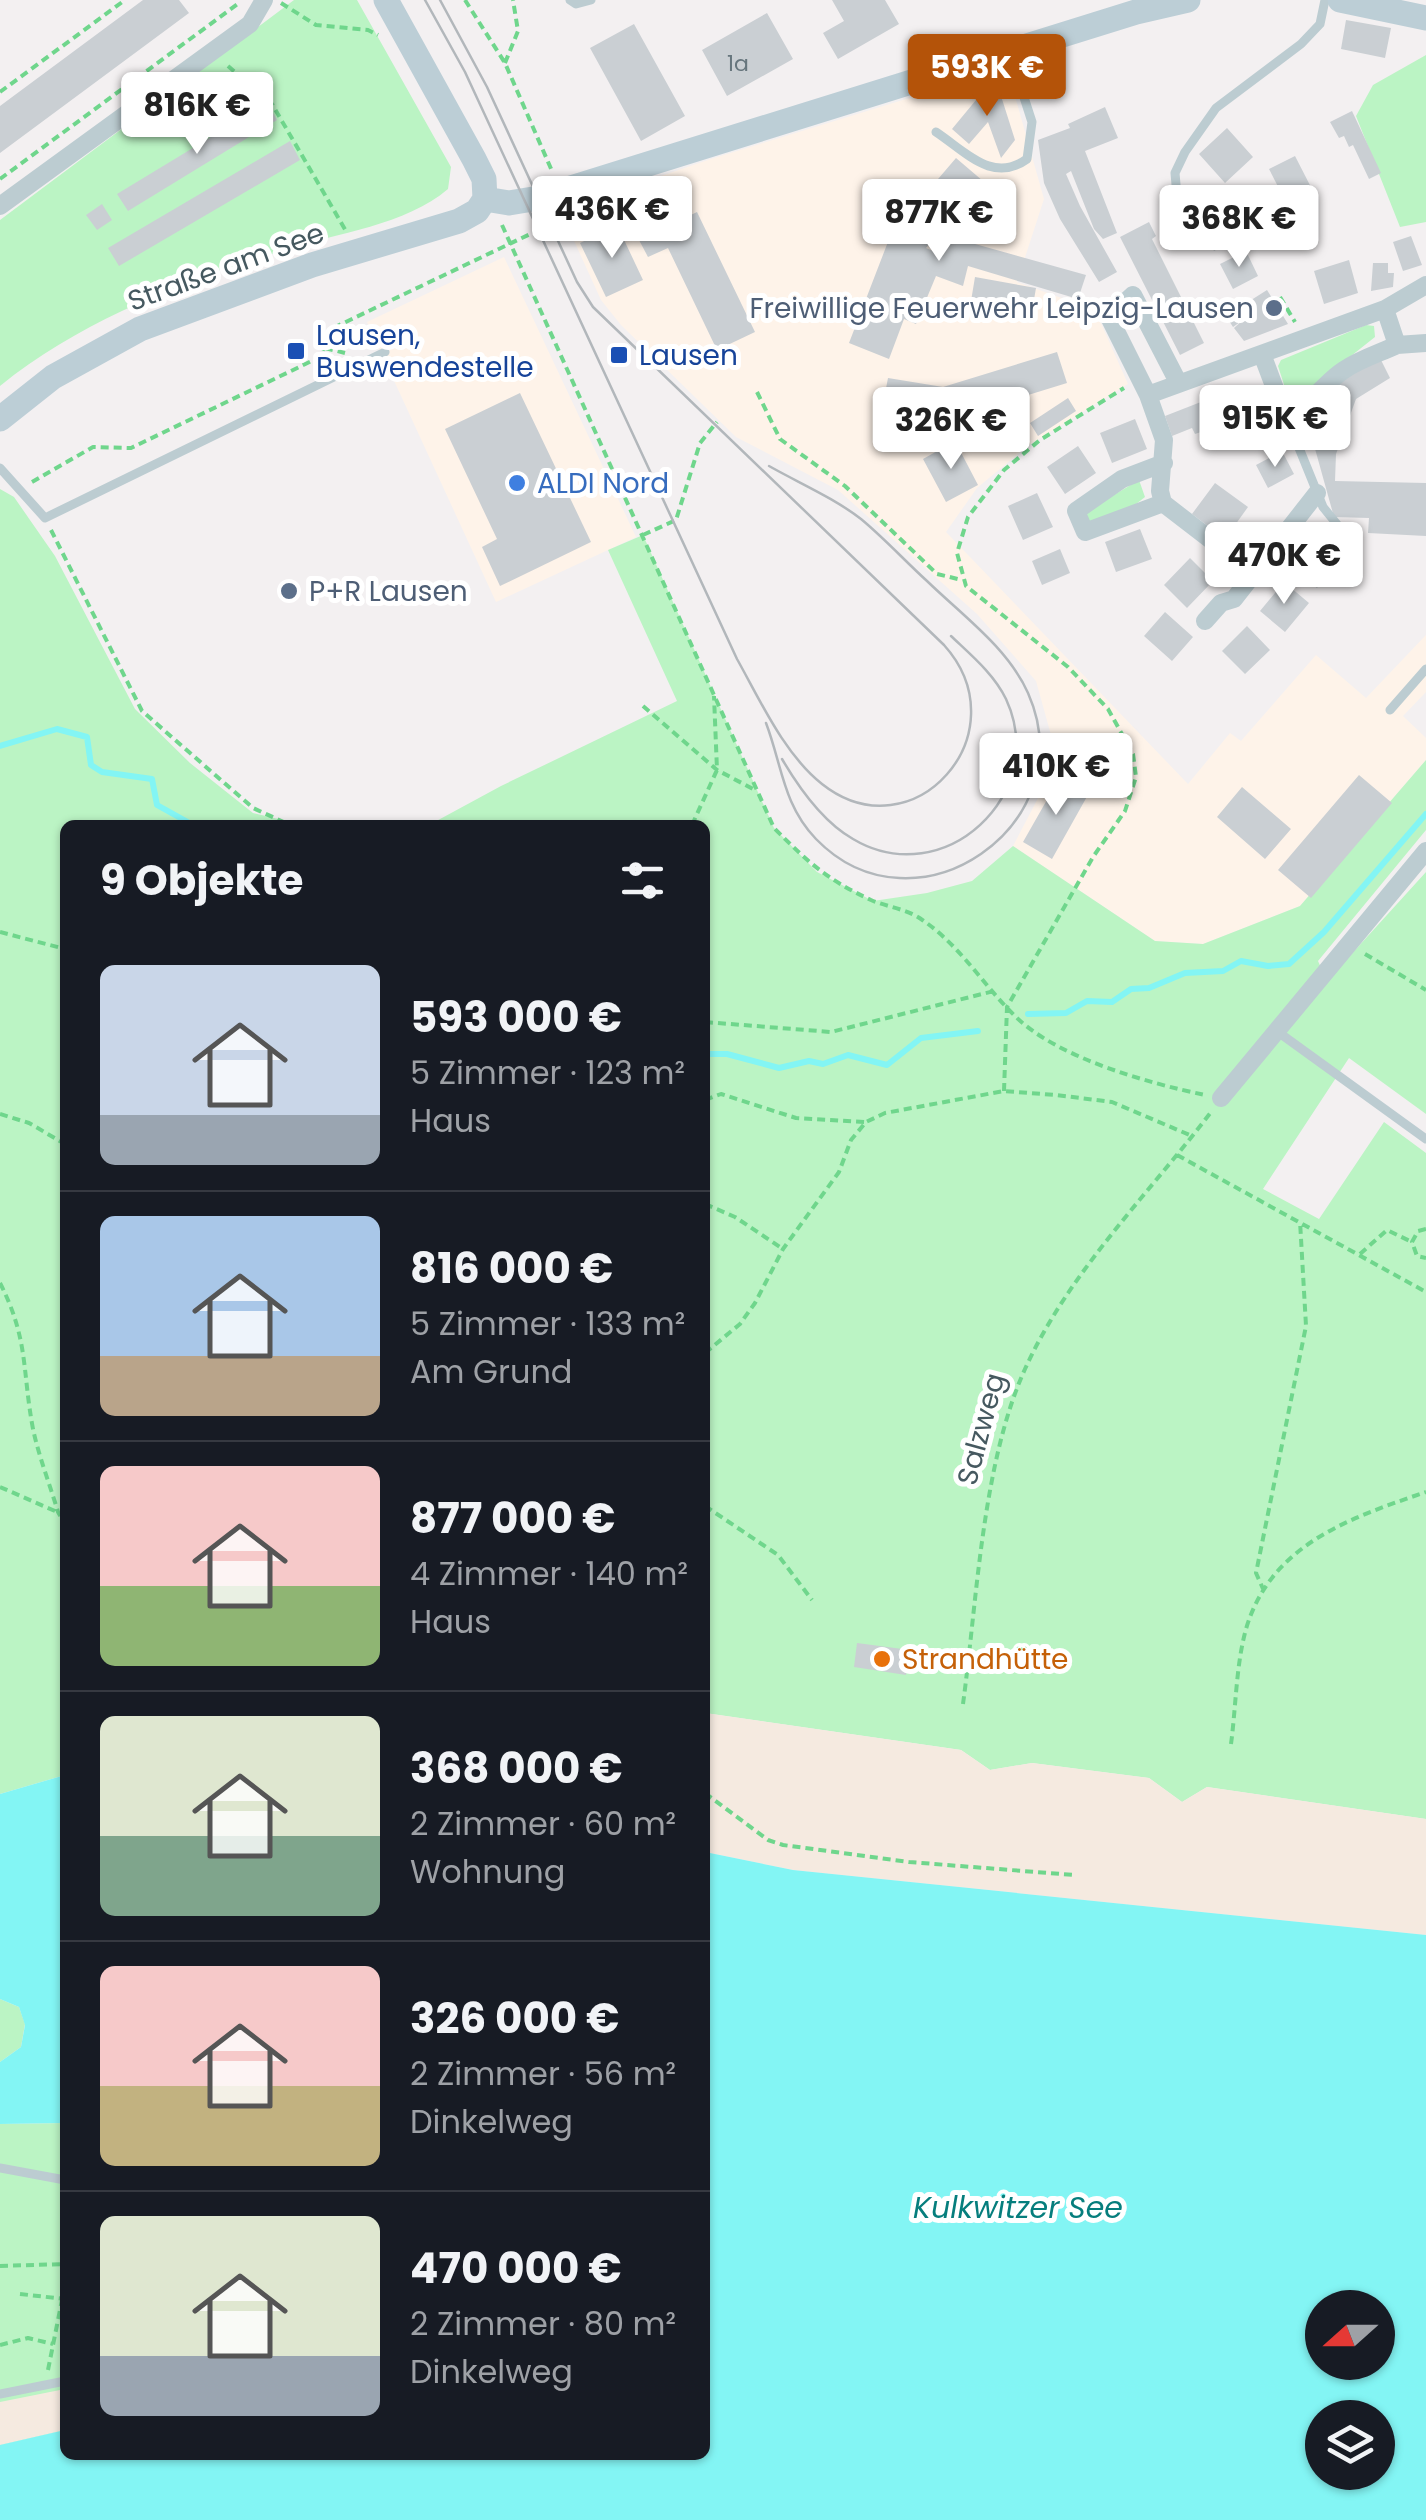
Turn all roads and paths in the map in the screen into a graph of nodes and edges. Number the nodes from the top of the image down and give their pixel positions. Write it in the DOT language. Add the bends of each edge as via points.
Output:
graph roads {
  1 [pos="125,0"];
  2 [pos="243,0"];
  3 [pos="268,0"];
  4 [pos="386,0"];
  5 [pos="466,0"];
  6 [pos="513,0"];
  7 [pos="570,0"];
  8 [pos="591,0"];
  9 [pos="1188,0"];
  10 [pos="1325,0"];
  11 [pos="1340,0"];
  12 [pos="1426,18"];
  13 [pos="413,47"];
  14 [pos="214,50"];
  15 [pos="1009,51"];
  16 [pos="504,63"];
  17 [pos="0,92"];
  18 [pos="936,132"];
  19 [pos="554,175"];
  20 [pos="0,179"];
  21 [pos="485,199"];
  22 [pos="0,206"];
  23 [pos="568,216"];
  24 [pos="1179,219"];
  25 [pos="508,243"];
  26 [pos="360,251"];
  27 [pos="1426,285"];
  28 [pos="1280,296"];
  29 [pos="1385,309"];
  30 [pos="1305,338"];
  31 [pos="1426,344"];
  32 [pos="1397,345"];
  33 [pos="1265,346"];
  34 [pos="385,352"];
  35 [pos="1178,382"];
  36 [pos="1144,387"];
  37 [pos="757,392"];
  38 [pos="1283,410"];
  39 [pos="0,419"];
  40 [pos="716,422"];
  41 [pos="1164,463"];
  42 [pos="0,468"];
  43 [pos="20,488"];
  44 [pos="1316,494"];
  45 [pos="1162,503"];
  46 [pos="45,518"];
  47 [pos="644,536"];
  48 [pos="1356,549"];
  49 [pos="1254,573"];
  50 [pos="962,580"];
  51 [pos="1205,621"];
  52 [pos="1426,669"];
  53 [pos="714,691"];
  54 [pos="642,706"];
  55 [pos="1390,710"];
  56 [pos="717,770"];
  57 [pos="757,791"];
  58 [pos="279,820"];
  59 [pos="694,820"];
  60 [pos="1426,852"];
  61 [pos="0,932"];
  62 [pos="1350,945"];
  63 [pos="60,948"];
  64 [pos="1426,990"];
  65 [pos="994,991"];
  66 [pos="1007,1007"];
  67 [pos="710,1022"];
  68 [pos="1278,1032"];
  69 [pos="1004,1091"];
  70 [pos="710,1098"];
  71 [pos="1221,1098"];
  72 [pos="0,1114"];
  73 [pos="866,1122"];
  74 [pos="1192,1136"];
  75 [pos="1426,1140"];
  76 [pos="60,1141"];
  77 [pos="1178,1155"];
  78 [pos="710,1206"];
  79 [pos="1300,1221"];
  80 [pos="1426,1230"];
  81 [pos="1412,1242"];
  82 [pos="783,1249"];
  83 [pos="1360,1254"];
  84 [pos="1426,1258"];
  85 [pos="0,1283"];
  86 [pos="1426,1292"];
  87 [pos="710,1349"];
  88 [pos="0,1487"];
  89 [pos="1426,1492"];
  90 [pos="710,1509"];
  91 [pos="58,1512"];
  92 [pos="60,1515"];
  93 [pos="1264,1590"];
  94 [pos="812,1600"];
  95 [pos="963,1704"];
  96 [pos="1231,1744"];
  97 [pos="710,1798"];
  98 [pos="1074,1875"];
  99 [pos="0,2168"];
  100 [pos="60,2179"];
  101 [pos="60,2264"];
  102 [pos="0,2266"];
  103 [pos="20,2294"];
  104 [pos="60,2299"];
  105 [pos="60,2312"];
  106 [pos="0,2344"];
  107 [pos="53,2344"];
  108 [pos="60,2382"];
  109 [pos="45,2385"];
  110 [pos="0,2394"];
  1 -- 17 [label="path"];
  2 -- 20 [label="path"];
  3 -- 13 [label="path" via="288,4 316,25 368,30"];
  3 -- 14 [label="street" via="250,24"];
  4 -- 13 [label="main road"];
  5 -- 16 [label="path"];
  6 -- 16 [label="path" via="518,31"];
  7 -- 8 [label="lane"];
  9 -- 15 [label="main road"];
  10 -- 24 [label="lane" via="1320,24 1216,108 1185,152 1175,173"];
  11 -- 12 [label="main road"];
  13 -- 21 [label="main road" via="484,179"];
  14 -- 22 [label="street"];
  14 -- 26 [label="path" via="272,104"];
  15 -- 18 [label="lane" via="1032,122 1027,159 1012,170 994,171"];
  15 -- 21 [label="main road" via="539,198 509,204"];
  16 -- 19 [label="path"];
  21 -- 26 [label="main road, Straße am See" via="458,221"];
  23 -- 25 [label="path"];
  25 -- 43 [label="path" via="331,329 320,357 131,448 94,447"];
  25 -- 47 [label="path"];
  26 -- 39 [label="main road, Straße am See" via="140,329 53,376"];
  27 -- 29 [label="street"];
  28 -- 30 [label="path"];
  29 -- 30 [label="street"];
  29 -- 32 [label="street"];
  30 -- 33 [label="street"];
  31 -- 32 [label="street"];
  32 -- 38 [label="street" via="1346,368 1306,403"];
  33 -- 35 [label="street"];
  33 -- 38 [label="street"];
  34 -- 46 [label="lane"];
  35 -- 36 [label="street"];
  35 -- 36 [label="street" via="1134,294 1109,317"];
  36 -- 41 [label="street" via="1164,440"];
  36 -- 50 [label="path" via="1040,440 994,481 959,541"];
  37 -- 50 [label="path" via="780,439 859,498 937,574"];
  38 -- 44 [label="lane"];
  40 -- 47 [label="path" via="700,443 676,520"];
  41 -- 45 [label="street"];
  41 -- 45 [label="street" via="1122,479 1076,511 1085,532"];
  42 -- 43 [label="lane"];
  43 -- 46 [label="lane"];
  44 -- 48 [label="lane"];
  44 -- 49 [label="street"];
  45 -- 49 [label="street"];
  46 -- 58 [label="path" via="142,711 253,808"];
  47 -- 53 [label="path"];
  49 -- 51 [label="street"];
  50 -- 66 [label="path" via="1108,709 1133,754 1136,777 1125,811"];
  52 -- 55 [label="lane"];
  53 -- 56 [label="path"];
  53 -- 57 [label="path"];
  54 -- 56 [label="path"];
  56 -- 57 [label="path"];
  56 -- 59 [label="path"];
  57 -- 65 [label="path" via="774,828 817,872 919,917"];
  60 -- 62 [label="street"];
  61 -- 63 [label="path"];
  62 -- 64 [label="path"];
  62 -- 68 [label="street"];
  65 -- 66 [label="path"];
  65 -- 67 [label="path" via="831,1032"];
  66 -- 69 [label="path"];
  66 -- 71 [label="path" via="1050,1044"];
  68 -- 71 [label="street"];
  68 -- 75 [label="lane"];
  69 -- 73 [label="path" via="885,1112"];
  69 -- 74 [label="path" via="1112,1102"];
  70 -- 73 [label="path" via="720,1094 796,1118"];
  71 -- 74 [label="path, Salzweg"];
  72 -- 76 [label="path"];
  73 -- 82 [label="path" via="820,1203"];
  74 -- 77 [label="path, Salzweg"];
  77 -- 79 [label="path"];
  77 -- 95 [label="path, Salzweg" via="1075,1280 1024,1370 992,1488"];
  78 -- 82 [label="path"];
  79 -- 83 [label="path"];
  79 -- 93 [label="path" via="1306,1326 1256,1573"];
  80 -- 81 [label="path"];
  81 -- 83 [label="path" via="1387,1230"];
  81 -- 84 [label="path"];
  82 -- 87 [label="path" via="740,1324"];
  83 -- 86 [label="path"];
  85 -- 91 [label="path" via="25,1349 34,1429"];
  88 -- 91 [label="path"];
  89 -- 93 [label="path" via="1349,1519 1303,1545"];
  90 -- 94 [label="path" via="778,1555"];
  91 -- 92 [label="path"];
  93 -- 96 [label="path" via="1246,1630"];
  97 -- 98 [label="path" via="783,1845"];
  99 -- 100 [label="lane"];
  101 -- 102 [label="path"];
  103 -- 104 [label="path"];
  105 -- 107 [label="path"];
  106 -- 107 [label="path" via="28,2338"];
  107 -- 109 [label="path"];
  108 -- 109 [label="lane"];
  109 -- 110 [label="lane"];
}
